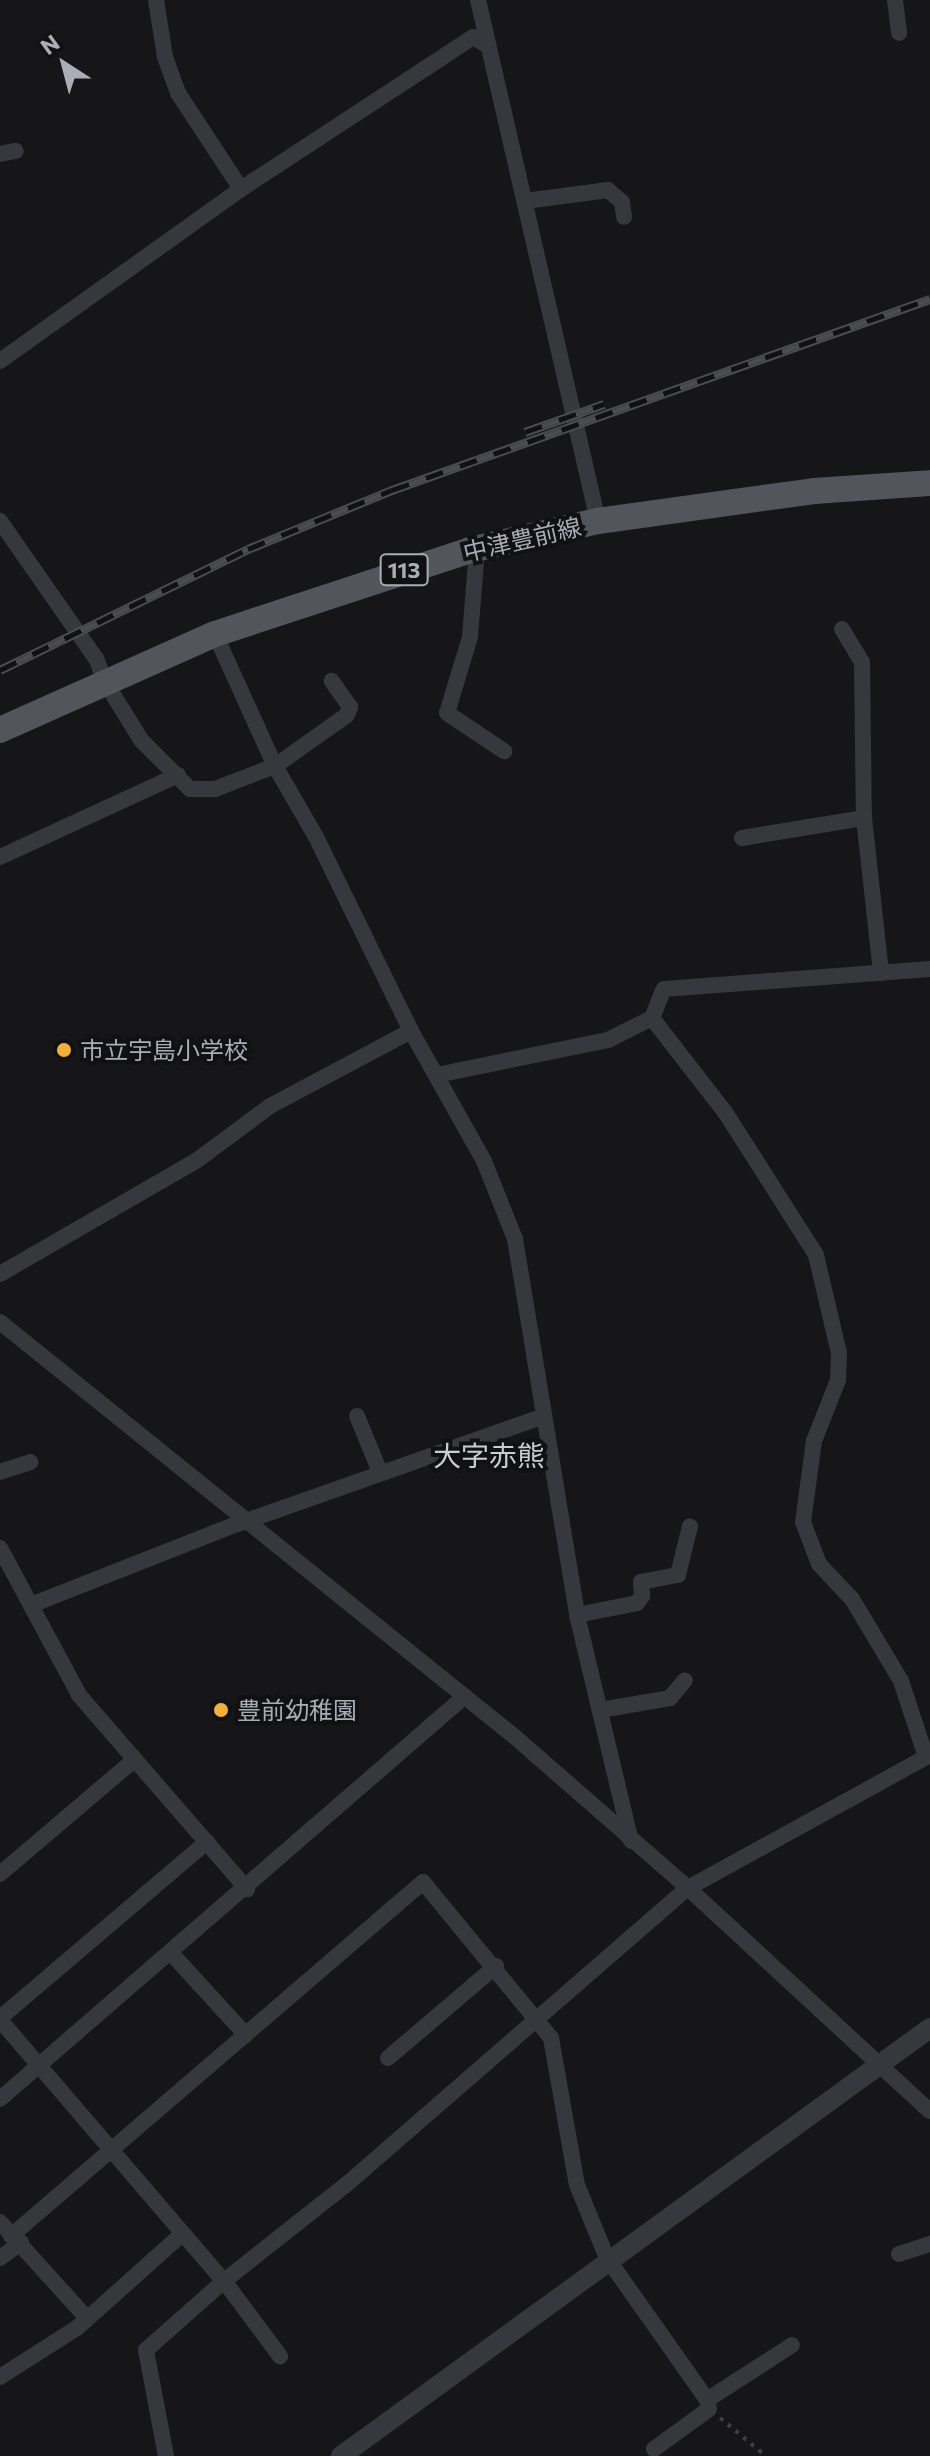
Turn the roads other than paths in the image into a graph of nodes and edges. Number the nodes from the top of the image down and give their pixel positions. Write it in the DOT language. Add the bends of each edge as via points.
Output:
graph roads {
  1 [pos="156,0"];
  2 [pos="478,0"];
  3 [pos="895,0"];
  4 [pos="899,33"];
  5 [pos="488,46"];
  6 [pos="241,189"];
  7 [pos="525,201"];
  8 [pos="624,217"];
  9 [pos="0,361"];
  10 [pos="930,483"];
  11 [pos="0,521"];
  12 [pos="598,521"];
  13 [pos="477,548"];
  14 [pos="842,629"];
  15 [pos="215,634"];
  16 [pos="104,680"];
  17 [pos="332,681"];
  18 [pos="0,730"];
  19 [pos="504,751"];
  20 [pos="275,766"];
  21 [pos="178,775"];
  22 [pos="864,818"];
  23 [pos="742,838"];
  24 [pos="0,857"];
  25 [pos="930,969"];
  26 [pos="881,973"];
  27 [pos="652,1018"];
  28 [pos="411,1031"];
  29 [pos="437,1075"];
  30 [pos="0,1274"];
  31 [pos="0,1322"];
  32 [pos="357,1416"];
  33 [pos="544,1416"];
  34 [pos="30,1462"];
  35 [pos="0,1472"];
  36 [pos="380,1472"];
  37 [pos="249,1521"];
  38 [pos="690,1526"];
  39 [pos="0,1548"];
  40 [pos="31,1605"];
  41 [pos="577,1615"];
  42 [pos="685,1680"];
  43 [pos="465,1696"];
  44 [pos="600,1710"];
  45 [pos="928,1756"];
  46 [pos="135,1759"];
  47 [pos="631,1841"];
  48 [pos="207,1842"];
  49 [pos="0,1874"];
  50 [pos="688,1888"];
  51 [pos="247,1889"];
  52 [pos="171,1953"];
  53 [pos="496,1966"];
  54 [pos="540,2018"];
  55 [pos="0,2019"];
  56 [pos="930,2028"];
  57 [pos="246,2035"];
  58 [pos="388,2058"];
  59 [pos="40,2064"];
  60 [pos="878,2065"];
  61 [pos="0,2099"];
  62 [pos="930,2111"];
  63 [pos="112,2150"];
  64 [pos="0,2222"];
  65 [pos="182,2234"];
  66 [pos="16,2240"];
  67 [pos="930,2244"];
  68 [pos="899,2254"];
  69 [pos="0,2258"];
  70 [pos="607,2258"];
  71 [pos="224,2281"];
  72 [pos="85,2316"];
  73 [pos="792,2345"];
  74 [pos="280,2356"];
  75 [pos="0,2377"];
  76 [pos="708,2404"];
  77 [pos="653,2454"];
  78 [pos="166,2456"];
  79 [pos="341,2456"];
  1 -- 6 [label="street" via="165,57 178,93"];
  2 -- 5 [label="street"];
  3 -- 4 [label="street"];
  5 -- 6 [label="street" via="473,37"];
  5 -- 7 [label="street"];
  6 -- 9 [label="street"];
  7 -- 8 [label="street" via="608,190 622,202"];
  7 -- 12 [label="street"];
  10 -- 12 [label="main road, 中津豊前線 / 113" via="814,491"];
  11 -- 16 [label="street" via="97,660"];
  12 -- 13 [label="main road, 中津豊前線 / 113"];
  13 -- 15 [label="main road, 中津豊前線 / 113"];
  13 -- 19 [label="street" via="470,637 447,713"];
  14 -- 22 [label="street" via="862,662"];
  15 -- 16 [label="main road, 中津豊前線 / 113"];
  15 -- 20 [label="street"];
  16 -- 18 [label="main road, 中津豊前線 / 113"];
  16 -- 21 [label="street" via="141,740"];
  17 -- 20 [label="street" via="350,707 347,715"];
  20 -- 21 [label="street" via="215,789 190,789"];
  20 -- 28 [label="street" via="316,837"];
  21 -- 24 [label="street"];
  22 -- 23 [label="street"];
  22 -- 26 [label="street"];
  25 -- 26 [label="street"];
  26 -- 27 [label="street" via="664,989"];
  27 -- 29 [label="street" via="608,1040"];
  27 -- 45 [label="street" via="725,1112 816,1255 839,1353 838,1380 814,1441 803,1522 819,1564 852,1599 901,1681"];
  28 -- 29 [label="street"];
  28 -- 30 [label="street" via="270,1106 196,1161"];
  29 -- 33 [label="street" via="484,1161 515,1239"];
  31 -- 37 [label="street"];
  32 -- 36 [label="street"];
  33 -- 36 [label="street"];
  33 -- 41 [label="street"];
  34 -- 35 [label="street"];
  36 -- 37 [label="street"];
  37 -- 40 [label="street"];
  37 -- 43 [label="street"];
  38 -- 41 [label="street" via="678,1575 641,1582 637,1603"];
  39 -- 40 [label="street"];
  40 -- 46 [label="street" via="79,1695"];
  41 -- 44 [label="street"];
  42 -- 44 [label="street" via="670,1698"];
  43 -- 47 [label="street"];
  43 -- 51 [label="street"];
  44 -- 47 [label="street"];
  45 -- 50 [label="street"];
  46 -- 48 [label="street"];
  46 -- 49 [label="street"];
  47 -- 50 [label="street"];
  48 -- 51 [label="street"];
  48 -- 55 [label="street"];
  50 -- 54 [label="street"];
  50 -- 60 [label="street"];
  51 -- 52 [label="street"];
  52 -- 57 [label="street"];
  52 -- 59 [label="street"];
  53 -- 54 [label="street"];
  53 -- 57 [label="street" via="423,1882"];
  53 -- 58 [label="street"];
  54 -- 70 [label="street" via="551,2038 577,2185"];
  54 -- 71 [label="street" via="347,2184"];
  55 -- 59 [label="street"];
  56 -- 60 [label="street"];
  57 -- 63 [label="street"];
  59 -- 61 [label="street"];
  59 -- 63 [label="street"];
  60 -- 62 [label="street"];
  60 -- 70 [label="street"];
  63 -- 65 [label="street"];
  63 -- 66 [label="street"];
  64 -- 66 [label="street"];
  65 -- 71 [label="street"];
  65 -- 72 [label="street"];
  66 -- 69 [label="street"];
  66 -- 72 [label="street"];
  67 -- 68 [label="street"];
  70 -- 76 [label="street"];
  70 -- 79 [label="street"];
  71 -- 74 [label="street"];
  71 -- 78 [label="street" via="146,2350"];
  72 -- 75 [label="street" via="77,2328"];
  73 -- 76 [label="street"];
  76 -- 77 [label="street"];
}
